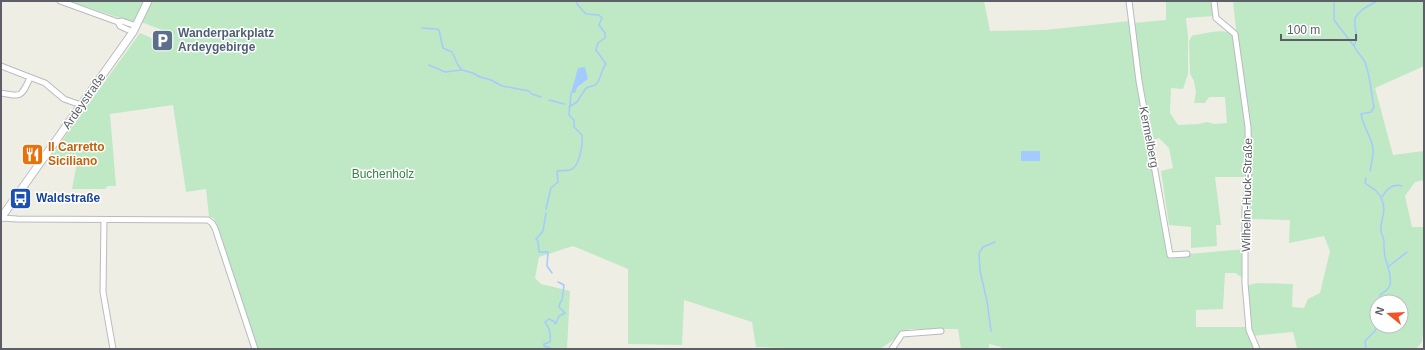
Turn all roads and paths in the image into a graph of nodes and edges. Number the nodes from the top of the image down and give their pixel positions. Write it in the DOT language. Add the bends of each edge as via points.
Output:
graph roads {
  1 [pos="60,1"];
  2 [pos="148,1"];
  3 [pos="1129,1"];
  4 [pos="1214,1"];
  5 [pos="134,29"];
  6 [pos="1,66"];
  7 [pos="30,78"];
  8 [pos="1,93"];
  9 [pos="81,105"];
  10 [pos="1,218"];
  11 [pos="104,220"];
  12 [pos="1187,254"];
  13 [pos="941,331"];
  14 [pos="113,349"];
  15 [pos="255,349"];
  16 [pos="892,349"];
  17 [pos="1257,349"];
  1 -- 5 [label="street" via="118,22 120,26"];
  2 -- 5 [label="main road, Ardeystraße"];
  3 -- 12 [label="street, Kermelberg" via="1141,95 1170,255"];
  4 -- 17 [label="street, Wilhelm-Huck-Straße" via="1216,18 1235,34 1248,127 1250,172 1245,206 1245,283 1249,330"];
  5 -- 9 [label="main road, Ardeystraße"];
  6 -- 7 [label="street"];
  7 -- 8 [label="street" via="21,94 17,96"];
  7 -- 9 [label="street" via="45,84 64,99"];
  9 -- 10 [label="main road, Ardeystraße"];
  10 -- 11 [label="street"];
  11 -- 14 [label="street" via="103,292"];
  11 -- 15 [label="street" via="205,220 212,223"];
  13 -- 16 [label="street" via="902,334"];
}
